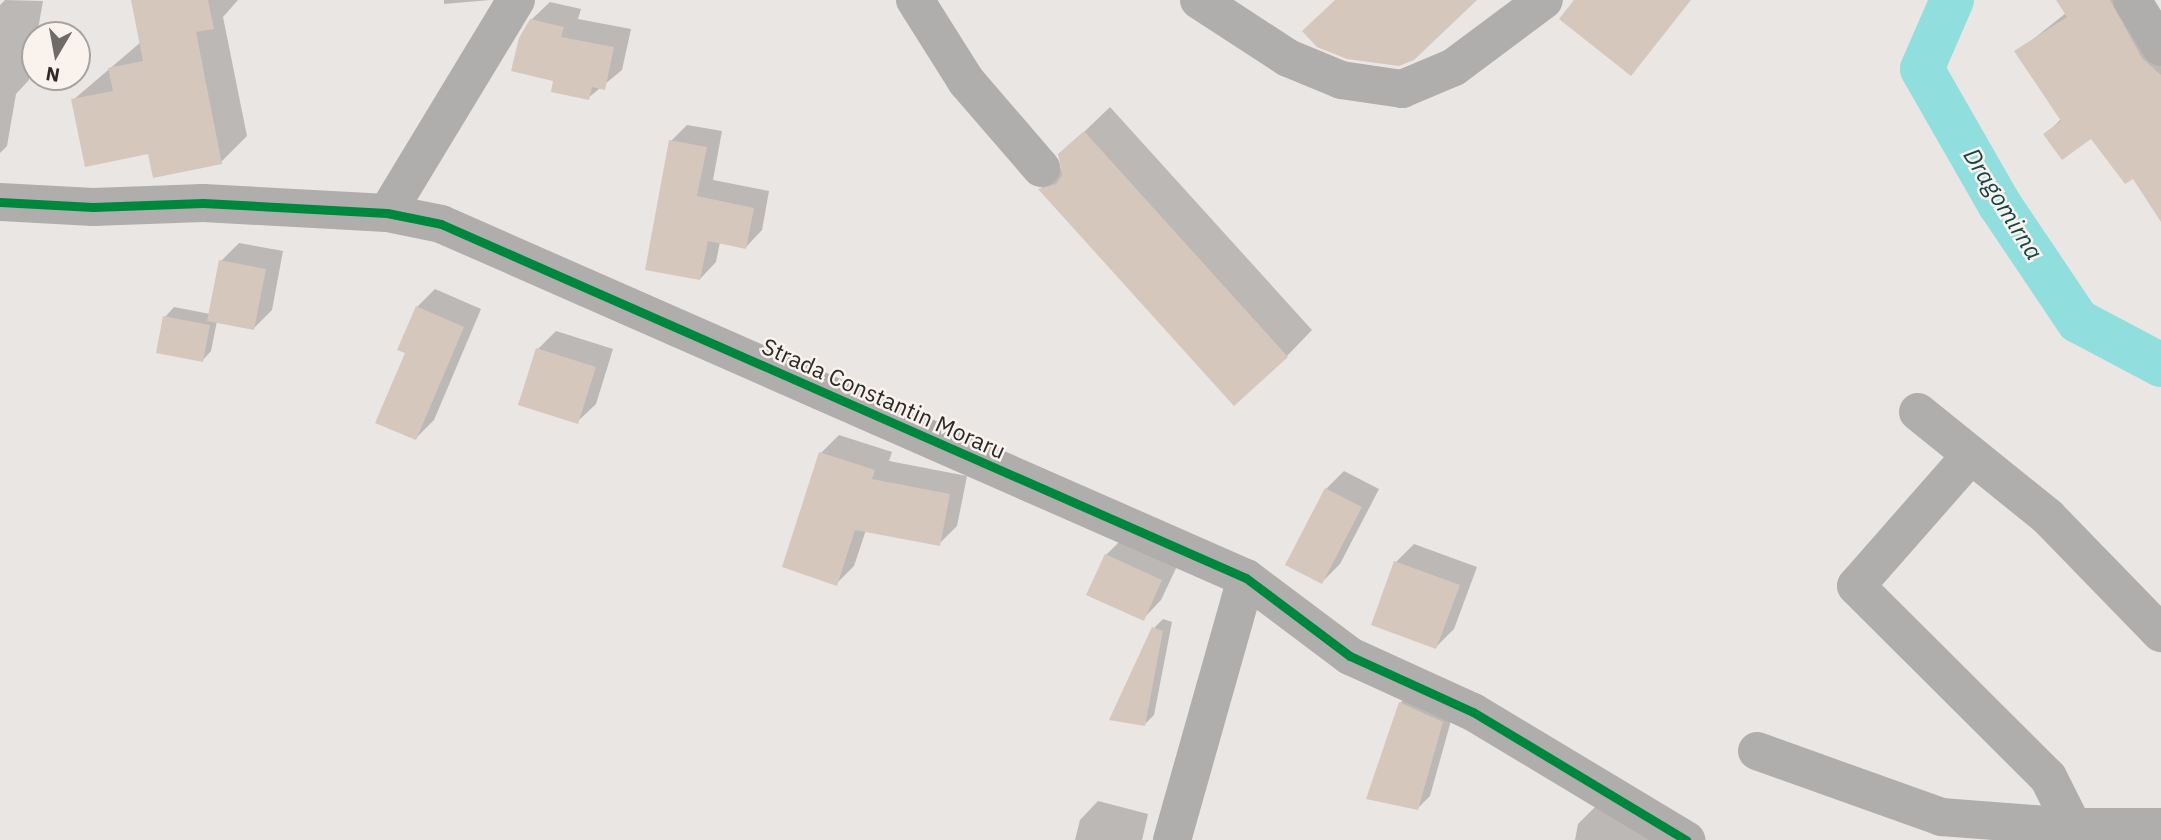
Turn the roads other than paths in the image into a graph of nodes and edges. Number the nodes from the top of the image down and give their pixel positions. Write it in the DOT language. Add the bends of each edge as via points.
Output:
graph roads {
  1 [pos="516,0"];
  2 [pos="915,0"];
  3 [pos="1199,0"];
  4 [pos="1544,0"];
  5 [pos="2132,0"];
  6 [pos="2161,47"];
  7 [pos="1041,168"];
  8 [pos="0,202"];
  9 [pos="387,213"];
  10 [pos="1919,412"];
  11 [pos="1971,455"];
  12 [pos="1246,578"];
  13 [pos="2161,633"];
  14 [pos="1757,751"];
  15 [pos="2073,827"];
  16 [pos="2161,827"];
  17 [pos="1172,840"];
  18 [pos="1686,840"];
  1 -- 9 [label="street"];
  2 -- 7 [label="street" via="966,81"];
  3 -- 4 [label="street" via="1289,58 1341,80 1402,89 1454,67"];
  5 -- 6 [label="street"];
  8 -- 9 [label="street, Strada Constantin Moraru" via="93,207 203,204"];
  9 -- 12 [label="street, Strada Constantin Moraru" via="441,224"];
  10 -- 11 [label="street"];
  11 -- 13 [label="street" via="2048,517"];
  11 -- 15 [label="street" via="1856,586 2048,777"];
  12 -- 17 [label="street"];
  12 -- 18 [label="street, Strada Constantin Moraru" via="1350,656 1473,712"];
  14 -- 15 [label="street" via="1941,817"];
  15 -- 16 [label="street"];
}
